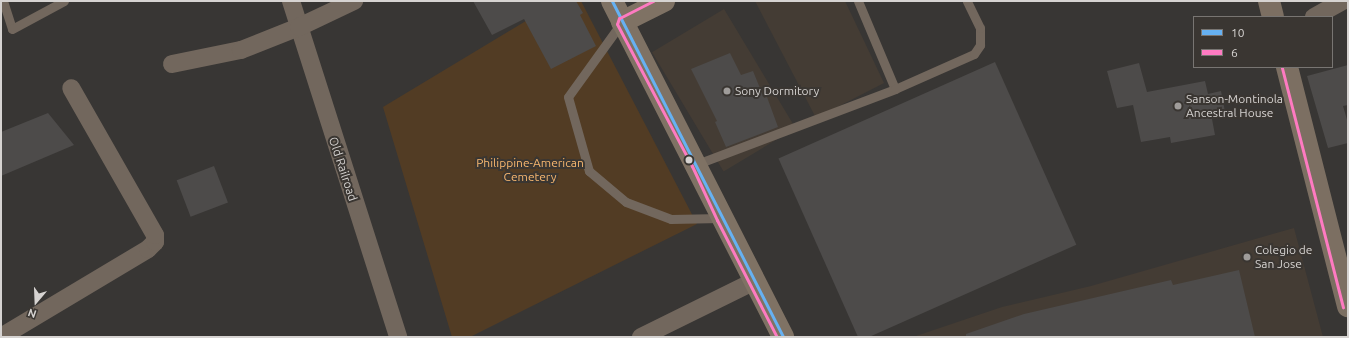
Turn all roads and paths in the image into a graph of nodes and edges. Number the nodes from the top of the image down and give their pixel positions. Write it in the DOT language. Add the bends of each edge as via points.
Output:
graph roads {
  1 [pos="3,1"];
  2 [pos="64,1"];
  3 [pos="291,1"];
  4 [pos="354,1"];
  5 [pos="612,1"];
  6 [pos="664,1"];
  7 [pos="858,1"];
  8 [pos="967,1"];
  9 [pos="1269,1"];
  10 [pos="1343,1"];
  11 [pos="1273,16"];
  12 [pos="1316,16"];
  13 [pos="622,22"];
  14 [pos="299,27"];
  15 [pos="172,64"];
  16 [pos="1287,68"];
  17 [pos="71,88"];
  18 [pos="896,89"];
  19 [pos="697,164"];
  20 [pos="721,218"];
  21 [pos="1344,269"];
  22 [pos="755,281"];
  23 [pos="1348,306"];
  24 [pos="1,337"];
  25 [pos="398,337"];
  26 [pos="641,337"];
  27 [pos="783,337"];
  1 -- 2 [label="lane" via="12,29"];
  3 -- 14 [label="street, Old Railroad"];
  4 -- 14 [label="street"];
  5 -- 13 [label="main road"];
  6 -- 13 [label="main road"];
  7 -- 18 [label="lane"];
  8 -- 18 [label="lane" via="980,28 980,45 974,54"];
  9 -- 11 [label="main road"];
  10 -- 12 [label="street"];
  13 -- 19 [label="main road"];
  13 -- 20 [label="lane" via="568,97 589,171 626,202 671,219"];
  14 -- 15 [label="street" via="241,50"];
  14 -- 25 [label="street, Old Railroad"];
  16 -- 21 [label="main road"];
  17 -- 24 [label="street" via="155,235 155,242 148,249"];
  18 -- 19 [label="lane"];
  19 -- 20 [label="main road"];
  20 -- 22 [label="main road"];
  21 -- 23 [label="main road"];
  22 -- 26 [label="street"];
  22 -- 27 [label="main road"];
}
